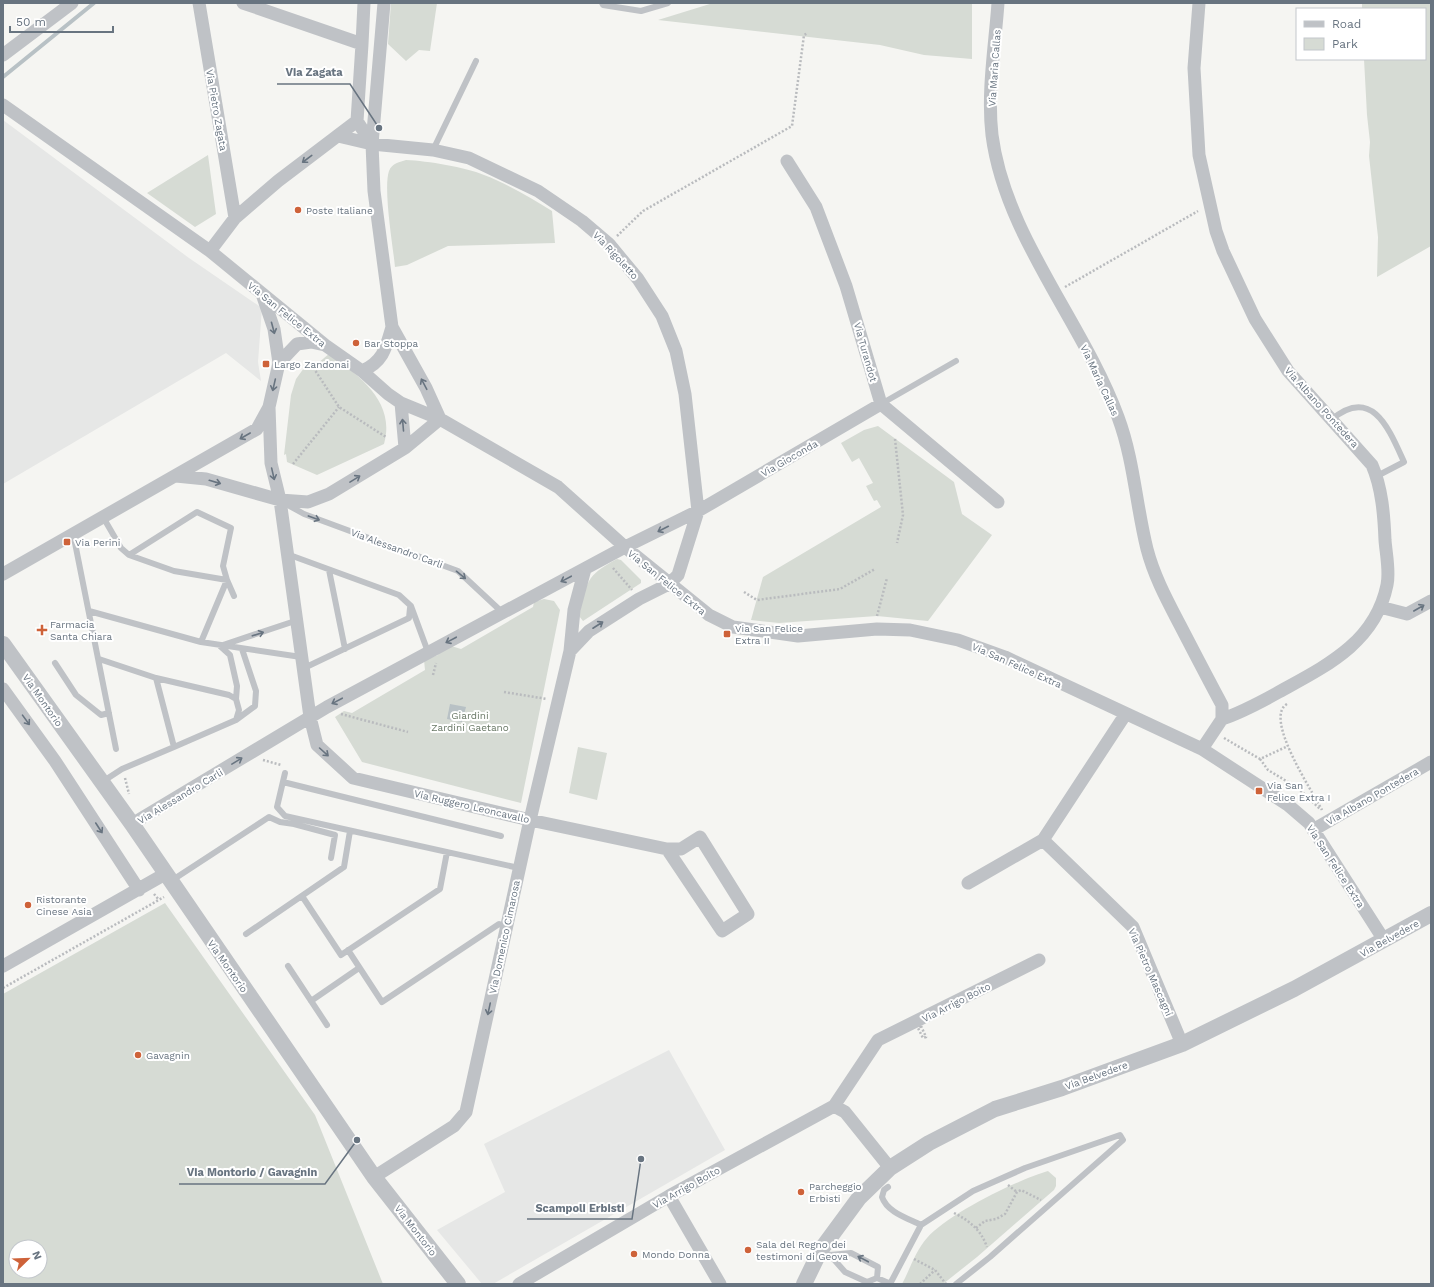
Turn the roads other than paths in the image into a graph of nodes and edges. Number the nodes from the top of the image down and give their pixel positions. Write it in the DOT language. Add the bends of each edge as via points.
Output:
graph roads {
  1 [pos="72,3"];
  2 [pos="199,3"];
  3 [pos="244,3"];
  4 [pos="364,3"];
  5 [pos="384,3"];
  6 [pos="602,3"];
  7 [pos="668,3"];
  8 [pos="998,3"];
  9 [pos="1199,3"];
  10 [pos="362,44"];
  11 [pos="3,55"];
  12 [pos="476,61"];
  13 [pos="3,105"];
  14 [pos="357,121"];
  15 [pos="338,136"];
  16 [pos="372,144"];
  17 [pos="433,150"];
  18 [pos="787,161"];
  19 [pos="235,218"];
  20 [pos="210,251"];
  21 [pos="262,294"];
  22 [pos="392,327"];
  23 [pos="325,345"];
  24 [pos="956,361"];
  25 [pos="280,363"];
  26 [pos="362,371"];
  27 [pos="401,403"];
  28 [pos="881,404"];
  29 [pos="269,407"];
  30 [pos="440,419"];
  31 [pos="1331,420"];
  32 [pos="405,448"];
  33 [pos="176,476"];
  34 [pos="1376,476"];
  35 [pos="280,500"];
  36 [pos="998,502"];
  37 [pos="698,511"];
  38 [pos="103,517"];
  39 [pos="73,533"];
  40 [pos="625,548"];
  41 [pos="286,554"];
  42 [pos="129,555"];
  43 [pos="585,569"];
  44 [pos="329,570"];
  45 [pos="3,574"];
  46 [pos="227,580"];
  47 [pos="669,584"];
  48 [pos="234,596"];
  49 [pos="1431,601"];
  50 [pos="410,606"];
  51 [pos="1380,607"];
  52 [pos="89,610"];
  53 [pos="503,613"];
  54 [pos="295,622"];
  55 [pos="201,642"];
  56 [pos="3,644"];
  57 [pos="220,646"];
  58 [pos="242,649"];
  59 [pos="345,649"];
  60 [pos="570,651"];
  61 [pos="428,652"];
  62 [pos="98,659"];
  63 [pos="55,663"];
  64 [pos="302,663"];
  65 [pos="156,678"];
  66 [pos="3,689"];
  67 [pos="236,699"];
  68 [pos="109,713"];
  69 [pos="1125,714"];
  70 [pos="310,717"];
  71 [pos="1222,719"];
  72 [pos="236,720"];
  73 [pos="174,747"];
  74 [pos="116,749"];
  75 [pos="1202,749"];
  76 [pos="1431,762"];
  77 [pos="285,773"];
  78 [pos="102,782"];
  79 [pos="283,782"];
  80 [pos="530,820"];
  81 [pos="132,824"];
  82 [pos="350,830"];
  83 [pos="1313,830"];
  84 [pos="501,836"];
  85 [pos="1043,840"];
  86 [pos="667,849"];
  87 [pos="447,852"];
  88 [pos="331,858"];
  89 [pos="519,868"];
  90 [pos="170,882"];
  91 [pos="968,883"];
  92 [pos="139,890"];
  93 [pos="302,896"];
  94 [pos="1431,914"];
  95 [pos="506,927"];
  96 [pos="246,934"];
  97 [pos="1384,940"];
  98 [pos="348,950"];
  99 [pos="1039,960"];
  100 [pos="3,966"];
  101 [pos="288,966"];
  102 [pos="359,968"];
  103 [pos="310,1001"];
  104 [pos="327,1025"];
  105 [pos="1182,1044"];
  106 [pos="834,1106"];
  107 [pos="890,1168"];
  108 [pos="374,1177"];
  109 [pos="888,1187"];
  110 [pos="669,1196"];
  111 [pos="921,1225"];
  112 [pos="825,1253"];
  113 [pos="880,1279"];
  114 [pos="458,1284"];
  115 [pos="519,1284"];
  116 [pos="720,1284"];
  117 [pos="804,1284"];
  118 [pos="956,1284"];
  1 -- 11 [label="street"];
  2 -- 19 [label="street, Via Pietro Zagata"];
  3 -- 10 [label="street"];
  4 -- 10 [label="street"];
  5 -- 16 [label="street"];
  6 -- 7 [label="lane" via="641,11"];
  8 -- 71 [label="street, Via Maria Callas" via="991,100 992,134 997,162 1012,208 1098,372 1118,416 1130,456 1147,549 1159,585 1222,705"];
  9 -- 31 [label="street, Via Albano Pontedera" via="1194,68 1199,155 1216,230 1223,251 1255,319 1288,371"];
  10 -- 14 [label="street"];
  12 -- 17 [label="lane"];
  13 -- 20 [label="street, Via San Felice Extra"];
  14 -- 15 [label="street"];
  14 -- 16 [label="street"];
  15 -- 16 [label="street"];
  15 -- 19 [label="street, one-way" via="278,181"];
  16 -- 17 [label="street, Via Rigoletto"];
  16 -- 22 [label="street" via="374,191"];
  17 -- 37 [label="street, Via Rigoletto" via="469,158 538,191 582,220 609,244 638,279 662,316 676,352 685,394"];
  18 -- 28 [label="street, Via Turandot" via="816,207 846,286"];
  19 -- 20 [label="street"];
  20 -- 21 [label="street, Via San Felice Extra"];
  21 -- 23 [label="street, Via San Felice Extra"];
  21 -- 25 [label="street, one-way" via="274,328"];
  22 -- 26 [label="street" via="386,348 374,366"];
  30 -- 22 [label="street, one-way"];
  23 -- 25 [label="street" via="311,342 297,344"];
  23 -- 26 [label="street, Via San Felice Extra"];
  24 -- 28 [label="lane"];
  25 -- 29 [label="street, one-way"];
  26 -- 27 [label="street, Via San Felice Extra"];
  27 -- 30 [label="street, Via San Felice Extra"];
  32 -- 27 [label="street, one-way"];
  28 -- 36 [label="street"];
  28 -- 37 [label="street, Via Gioconda"];
  29 -- 33 [label="street, one-way" via="257,429"];
  29 -- 35 [label="street, one-way" via="271,463"];
  30 -- 32 [label="street"];
  30 -- 40 [label="street, Via San Felice Extra" via="558,487"];
  31 -- 34 [label="street, Via Albano Pontedera" via="1364,455"];
  31 -- 34 [label="lane" via="1343,411 1360,406 1370,409 1381,419 1391,433 1404,462"];
  35 -- 32 [label="street, one-way" via="308,502 330,494"];
  33 -- 35 [label="street, one-way" via="206,479"];
  33 -- 38 [label="street"];
  34 -- 51 [label="street, Via Albano Pontedera" via="1385,526 1388,584"];
  35 -- 41 [label="street"];
  35 -- 53 [label="lane, Via Alessandro Carli, one-way" via="304,514 458,571"];
  37 -- 40 [label="street, Via Gioconda, one-way"];
  37 -- 47 [label="street" via="678,576"];
  38 -- 39 [label="street"];
  38 -- 42 [label="lane" via="121,548"];
  39 -- 45 [label="street"];
  39 -- 52 [label="lane"];
  40 -- 43 [label="street, Via Alessandro Carli"];
  40 -- 47 [label="street, Via San Felice Extra"];
  41 -- 44 [label="lane"];
  41 -- 54 [label="street"];
  42 -- 46 [label="lane" via="174,571"];
  42 -- 46 [label="lane" via="196,512 231,528 223,566"];
  43 -- 53 [label="street, Via Alessandro Carli, one-way"];
  43 -- 60 [label="street, Via Domenico Cimarosa" via="574,610"];
  44 -- 50 [label="lane" via="399,594"];
  44 -- 59 [label="lane"];
  46 -- 48 [label="lane"];
  46 -- 55 [label="lane"];
  60 -- 47 [label="street, one-way" via="589,631 639,599"];
  47 -- 69 [label="street, Via San Felice Extra" via="706,613 733,627 798,636 877,629 910,630 958,640 1005,658"];
  51 -- 49 [label="street, one-way" via="1406,614"];
  50 -- 59 [label="lane" via="409,618"];
  50 -- 61 [label="lane"];
  51 -- 71 [label="street, Via Albano Pontedera" via="1362,636 1346,653 1243,712"];
  52 -- 55 [label="lane"];
  52 -- 62 [label="lane"];
  53 -- 61 [label="street, Via Alessandro Carli, one-way"];
  57 -- 54 [label="lane, one-way"];
  54 -- 64 [label="street"];
  55 -- 57 [label="lane"];
  56 -- 78 [label="street, Via Montorio"];
  57 -- 58 [label="lane"];
  57 -- 67 [label="lane" via="230,656 237,686"];
  58 -- 64 [label="lane"];
  58 -- 72 [label="lane" via="256,691 255,706"];
  59 -- 64 [label="lane"];
  60 -- 80 [label="street, Via Domenico Cimarosa"];
  61 -- 70 [label="street, Via Alessandro Carli, one-way"];
  62 -- 65 [label="lane"];
  62 -- 68 [label="lane"];
  63 -- 68 [label="lane" via="76,695 101,715"];
  64 -- 70 [label="street"];
  65 -- 67 [label="lane"];
  65 -- 73 [label="lane"];
  66 -- 92 [label="street, one-way" via="55,761"];
  67 -- 72 [label="lane" via="239,710"];
  68 -- 74 [label="lane"];
  69 -- 75 [label="street, Via San Felice Extra"];
  69 -- 85 [label="street"];
  70 -- 80 [label="street, Via Ruggero Leoncavallo, one-way" via="317,745 353,778"];
  81 -- 70 [label="street, Via Alessandro Carli, one-way"];
  71 -- 75 [label="street"];
  72 -- 73 [label="lane"];
  73 -- 78 [label="lane" via="122,769"];
  75 -- 83 [label="street, Via San Felice Extra" via="1288,806 1309,823"];
  76 -- 83 [label="street, Via Albano Pontedera"];
  77 -- 79 [label="lane"];
  78 -- 81 [label="street, Via Montorio"];
  79 -- 82 [label="lane" via="278,806 286,816"];
  79 -- 84 [label="lane"];
  80 -- 86 [label="street, Via Ruggero Leoncavallo"];
  80 -- 89 [label="street, Via Domenico Cimarosa"];
  81 -- 90 [label="street, Via Montorio"];
  82 -- 87 [label="lane"];
  82 -- 93 [label="lane" via="344,867"];
  83 -- 97 [label="street, Via San Felice Extra"];
  85 -- 91 [label="street"];
  85 -- 105 [label="street, Via Pietro Mascagni" via="1133,928"];
  86 -- 86 [label="street, Via Ruggero Leoncavallo" via="722,931 748,914 700,837 681,848"];
  87 -- 89 [label="lane"];
  87 -- 98 [label="lane" via="440,889"];
  88 -- 90 [label="lane" via="335,835 269,817"];
  89 -- 95 [label="street, Via Domenico Cimarosa"];
  90 -- 92 [label="street"];
  90 -- 108 [label="street, Via Montorio"];
  92 -- 100 [label="street"];
  93 -- 96 [label="lane"];
  93 -- 98 [label="lane" via="341,955"];
  94 -- 97 [label="street, Via Belvedere"];
  95 -- 102 [label="lane" via="499,924 382,1002"];
  95 -- 108 [label="street, Via Domenico Cimarosa, one-way" via="466,1112 454,1126"];
  97 -- 105 [label="street, Via Belvedere" via="1294,989"];
  98 -- 102 [label="lane"];
  99 -- 106 [label="street, Via Arrigo Boito" via="878,1040"];
  101 -- 103 [label="lane"];
  102 -- 103 [label="lane"];
  103 -- 104 [label="lane"];
  105 -- 107 [label="street, Via Belvedere" via="1062,1088 995,1109 929,1143"];
  106 -- 107 [label="street" via="845,1112"];
  106 -- 110 [label="street, Via Arrigo Boito"];
  107 -- 112 [label="street, Via Belvedere" via="859,1198"];
  108 -- 114 [label="street, Via Montorio"];
  109 -- 111 [label="lane" via="882,1197 884,1203"];
  110 -- 115 [label="street, Via Arrigo Boito"];
  110 -- 116 [label="street"];
  111 -- 113 [label="lane" via="890,1284"];
  111 -- 118 [label="lane" via="973,1191 999,1179 1120,1135 1123,1140"];
  112 -- 113 [label="lane" via="851,1274 867,1282"];
  113 -- 112 [label="lane, one-way" via="878,1267 851,1253"];
  112 -- 117 [label="street, Via Belvedere"];
}
